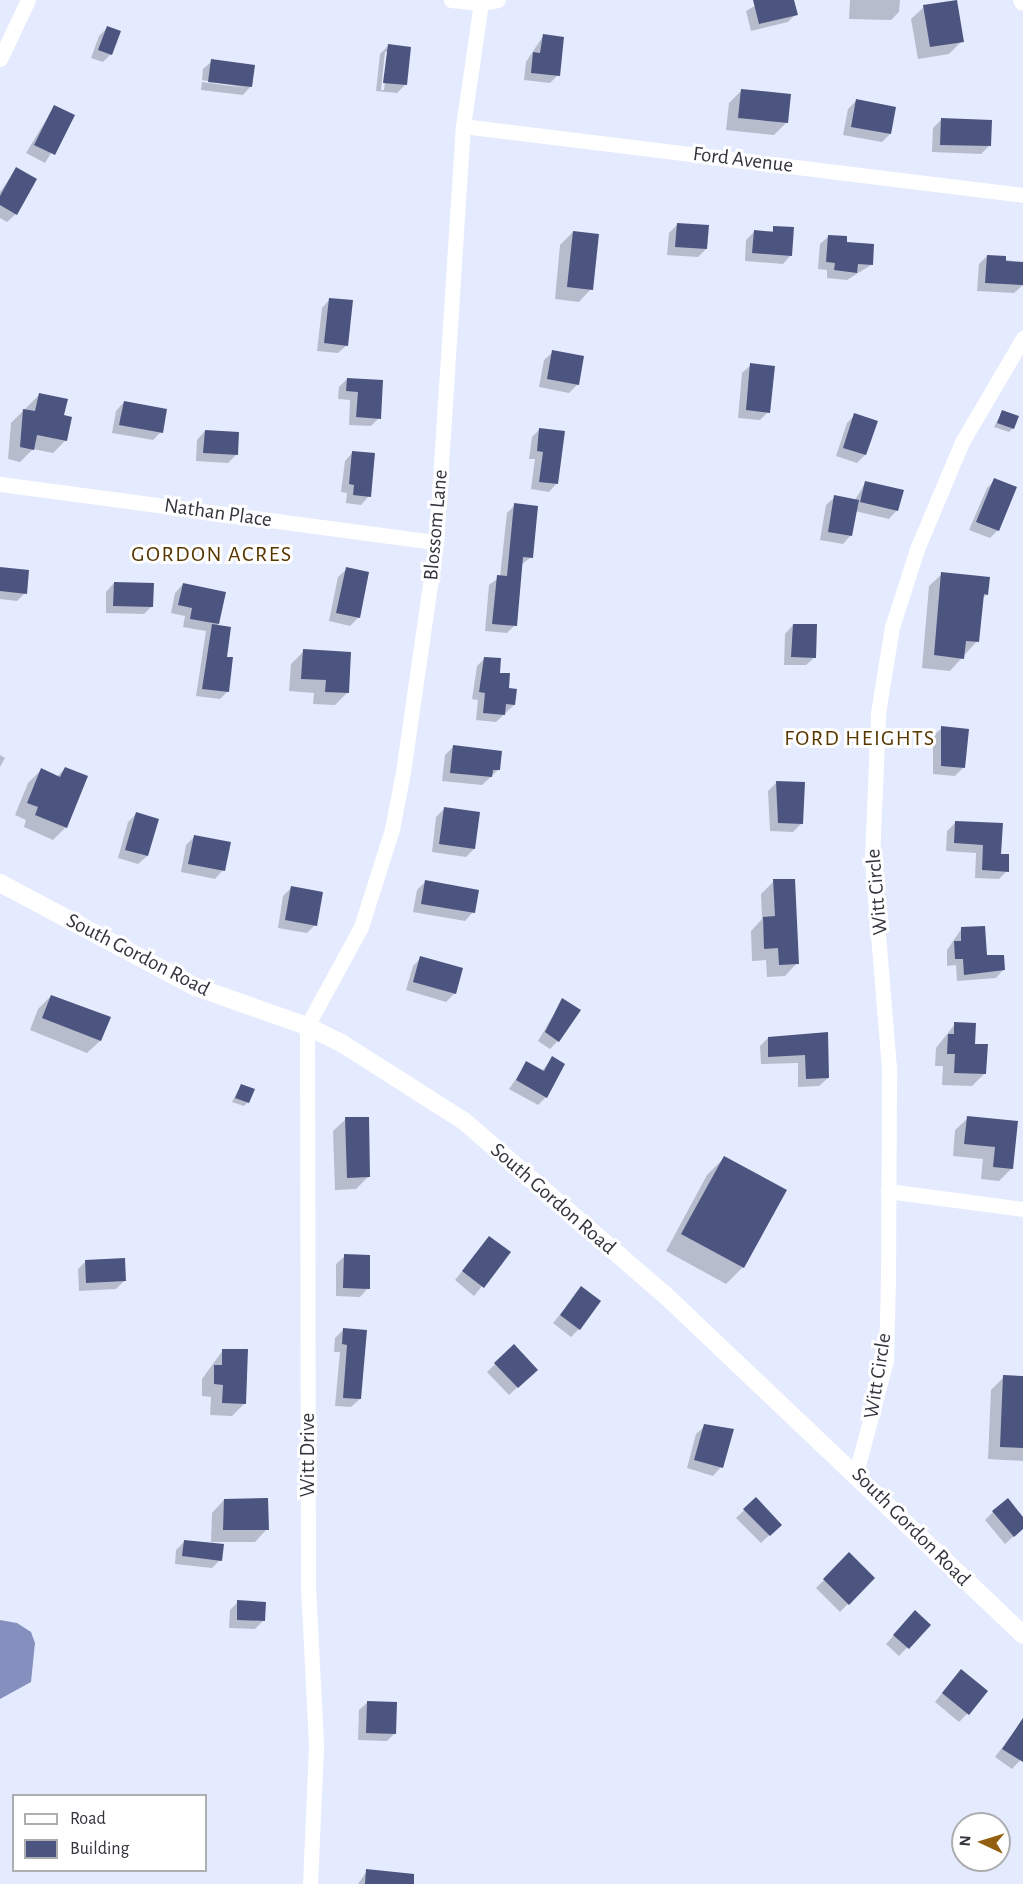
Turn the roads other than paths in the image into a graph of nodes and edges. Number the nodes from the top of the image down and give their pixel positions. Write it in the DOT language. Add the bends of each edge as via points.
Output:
graph roads {
  1 [pos="28,0"];
  2 [pos="451,0"];
  3 [pos="498,0"];
  4 [pos="480,3"];
  5 [pos="0,59"];
  6 [pos="463,126"];
  7 [pos="1023,195"];
  8 [pos="1023,338"];
  9 [pos="0,484"];
  10 [pos="436,542"];
  11 [pos="0,883"];
  12 [pos="307,1026"];
  13 [pos="888,1191"];
  14 [pos="1023,1209"];
  15 [pos="856,1473"];
  16 [pos="1023,1635"];
  17 [pos="310,1884"];
  1 -- 5 [label="street"];
  2 -- 4 [label="street"];
  3 -- 4 [label="street"];
  4 -- 6 [label="street, Blossom Lane"];
  6 -- 7 [label="street, Ford Avenue"];
  6 -- 10 [label="street, Blossom Lane"];
  8 -- 13 [label="street, Witt Circle" via="962,442 917,549 892,627 878,713 872,859 889,1068"];
  9 -- 10 [label="street, Nathan Place"];
  10 -- 12 [label="street, Blossom Lane" via="416,696 392,829 361,927"];
  11 -- 12 [label="street, South Gordon Road" via="196,987"];
  12 -- 15 [label="street, South Gordon Road" via="390,1070 464,1121 664,1294"];
  12 -- 17 [label="street, Witt Drive" via="308,1584 316,1744"];
  13 -- 14 [label="street"];
  13 -- 15 [label="street, Witt Circle" via="886,1360"];
  15 -- 16 [label="street, South Gordon Road"];
}
